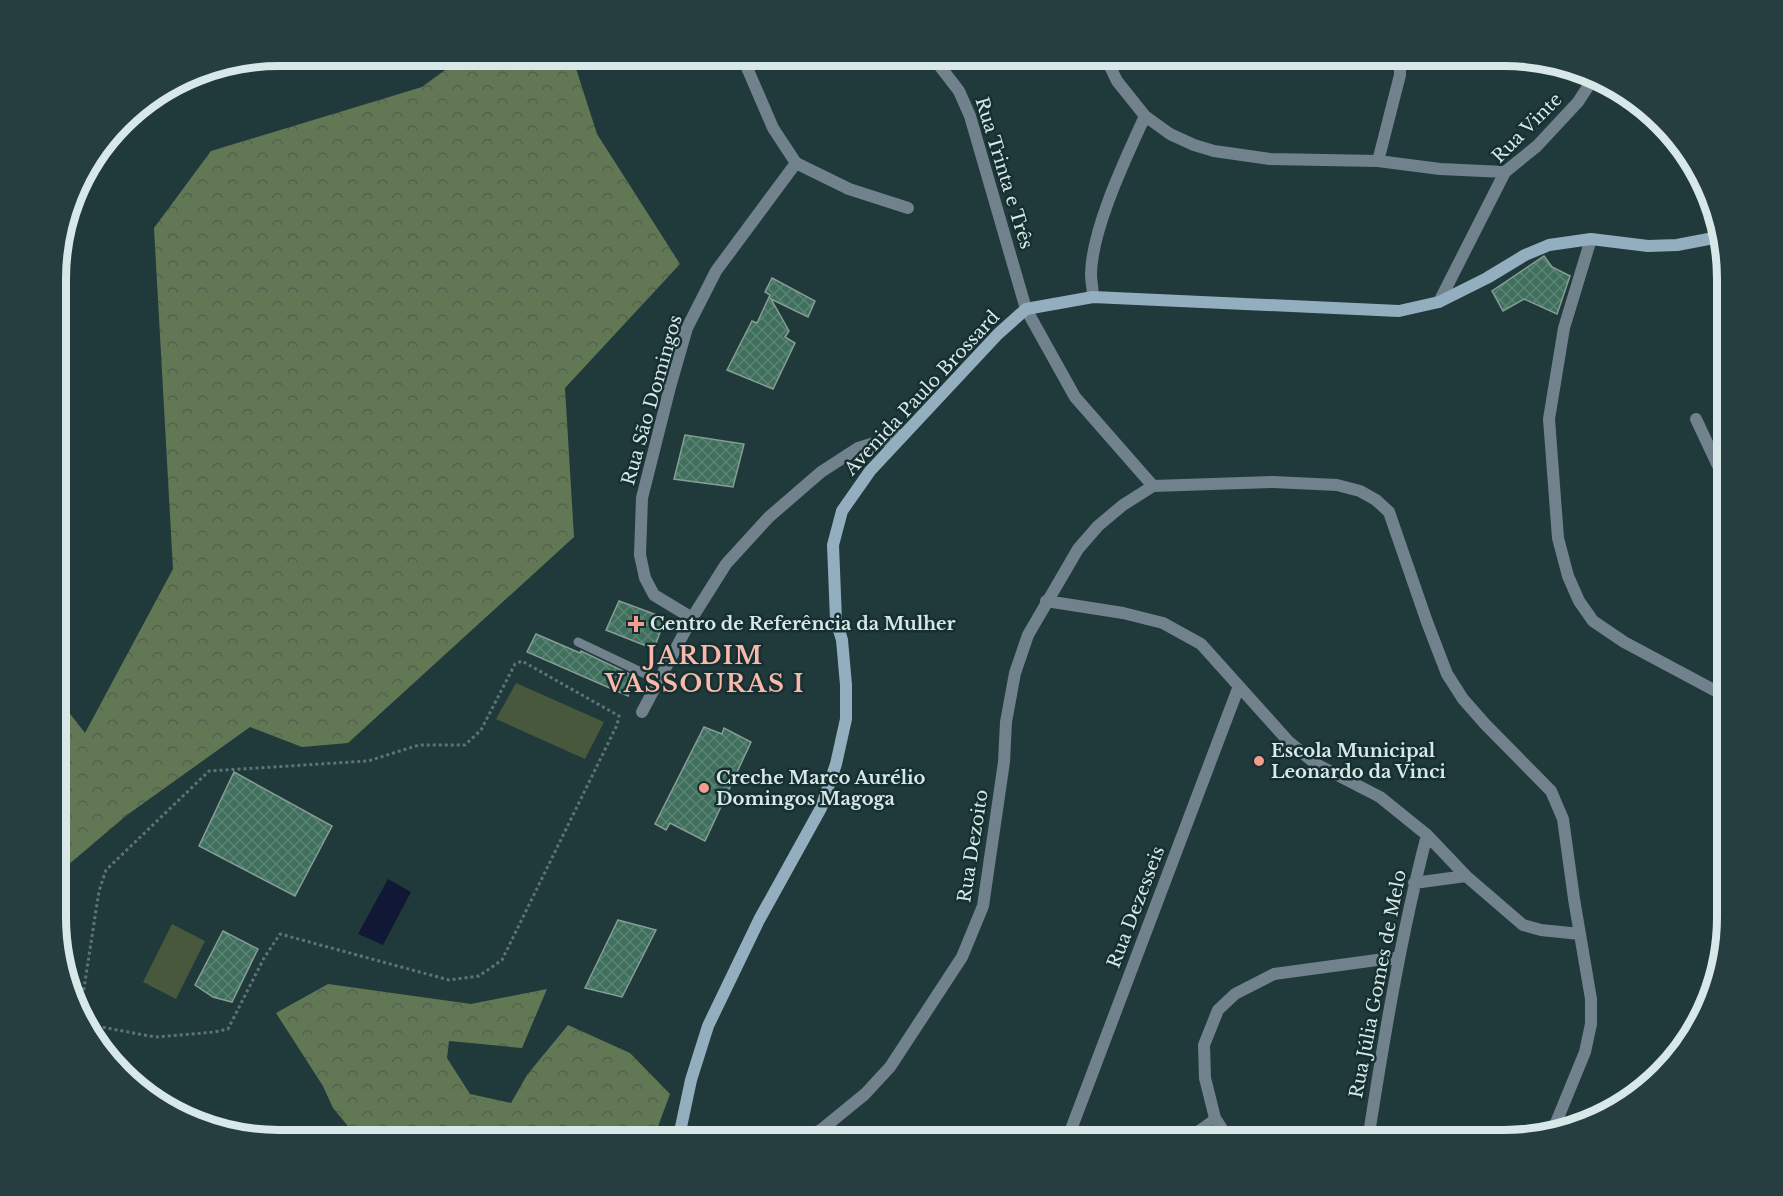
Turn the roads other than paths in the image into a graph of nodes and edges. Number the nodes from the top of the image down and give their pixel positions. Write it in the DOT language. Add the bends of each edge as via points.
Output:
graph roads {
  1 [pos="746,66"];
  2 [pos="940,66"];
  3 [pos="1110,66"];
  4 [pos="1400,66"];
  5 [pos="1590,84"];
  6 [pos="1144,116"];
  7 [pos="1378,161"];
  8 [pos="796,163"];
  9 [pos="1506,172"];
  10 [pos="908,208"];
  11 [pos="1713,238"];
  12 [pos="1591,239"];
  13 [pos="1094,297"];
  14 [pos="1439,302"];
  15 [pos="1026,309"];
  16 [pos="1696,419"];
  17 [pos="904,434"];
  18 [pos="1717,464"];
  19 [pos="1153,486"];
  20 [pos="1046,601"];
  21 [pos="692,618"];
  22 [pos="578,642"];
  23 [pos="658,680"];
  24 [pos="1239,686"];
  25 [pos="1717,693"];
  26 [pos="642,712"];
  27 [pos="1427,835"];
  28 [pos="1466,876"];
  29 [pos="1414,883"];
  30 [pos="1580,934"];
  31 [pos="1399,957"];
  32 [pos="1215,1118"];
  33 [pos="1556,1124"];
  34 [pos="681,1130"];
  35 [pos="829,1130"];
  36 [pos="1071,1130"];
  37 [pos="1198,1130"];
  38 [pos="1223,1130"];
  39 [pos="1370,1130"];
  1 -- 8 [label="street" via="773,128"];
  2 -- 15 [label="street, Rua Trinta e Três" via="959,91 970,116"];
  3 -- 6 [label="street"];
  4 -- 7 [label="street"];
  5 -- 9 [label="street, Rua Vinte" via="1537,146"];
  6 -- 7 [label="street" via="1170,134 1214,151 1270,159"];
  6 -- 13 [label="street" via="1120,171 1094,250"];
  7 -- 9 [label="street"];
  8 -- 10 [label="street" via="849,189"];
  8 -- 21 [label="street, Rua São Domingos" via="716,271 687,328 642,498 640,555 645,578 654,595"];
  9 -- 14 [label="street, Rua Vinte"];
  11 -- 12 [label="main road, Avenida Paulo Brossard" via="1648,246"];
  12 -- 14 [label="main road, Avenida Paulo Brossard" via="1549,245"];
  12 -- 25 [label="street" via="1564,328 1549,419 1558,538 1568,576 1593,621"];
  13 -- 14 [label="main road, Avenida Paulo Brossard" via="1399,311"];
  13 -- 15 [label="main road, Avenida Paulo Brossard"];
  15 -- 17 [label="main road, Avenida Paulo Brossard"];
  15 -- 19 [label="street, Rua Trinta e Três" via="1075,397"];
  16 -- 18 [label="street"];
  17 -- 21 [label="street" via="858,448 821,472 769,517 726,564"];
  17 -- 34 [label="main road, Avenida Paulo Brossard" via="842,510 833,545 836,620 846,685 846,719 836,764 821,808 759,920 708,1026"];
  19 -- 20 [label="street, Rua Dezoito" via="1098,526 1078,549"];
  19 -- 30 [label="street" via="1273,482 1337,485 1360,491 1389,512 1447,674 1485,724 1551,791 1563,819"];
  20 -- 24 [label="street" via="1163,623 1201,644"];
  20 -- 35 [label="street, Rua Dezoito" via="1028,635 1015,673 983,906 962,957 890,1067"];
  21 -- 23 [label="street"];
  22 -- 23 [label="lane"];
  23 -- 26 [label="street"];
  24 -- 27 [label="street" via="1289,741 1316,764 1380,797"];
  24 -- 36 [label="street, Rua Dezesseis"];
  27 -- 28 [label="street"];
  27 -- 29 [label="street, Rua Júlia Gomes de Melo"];
  28 -- 29 [label="street"];
  28 -- 30 [label="street" via="1523,925"];
  29 -- 31 [label="street, Rua Júlia Gomes de Melo"];
  30 -- 33 [label="street" via="1591,999 1591,1024 1585,1052"];
  31 -- 32 [label="street" via="1274,974 1235,994 1218,1010 1204,1046 1204,1078"];
  31 -- 39 [label="street, Rua Júlia Gomes de Melo"];
  32 -- 37 [label="lane"];
  32 -- 38 [label="street"];
}
